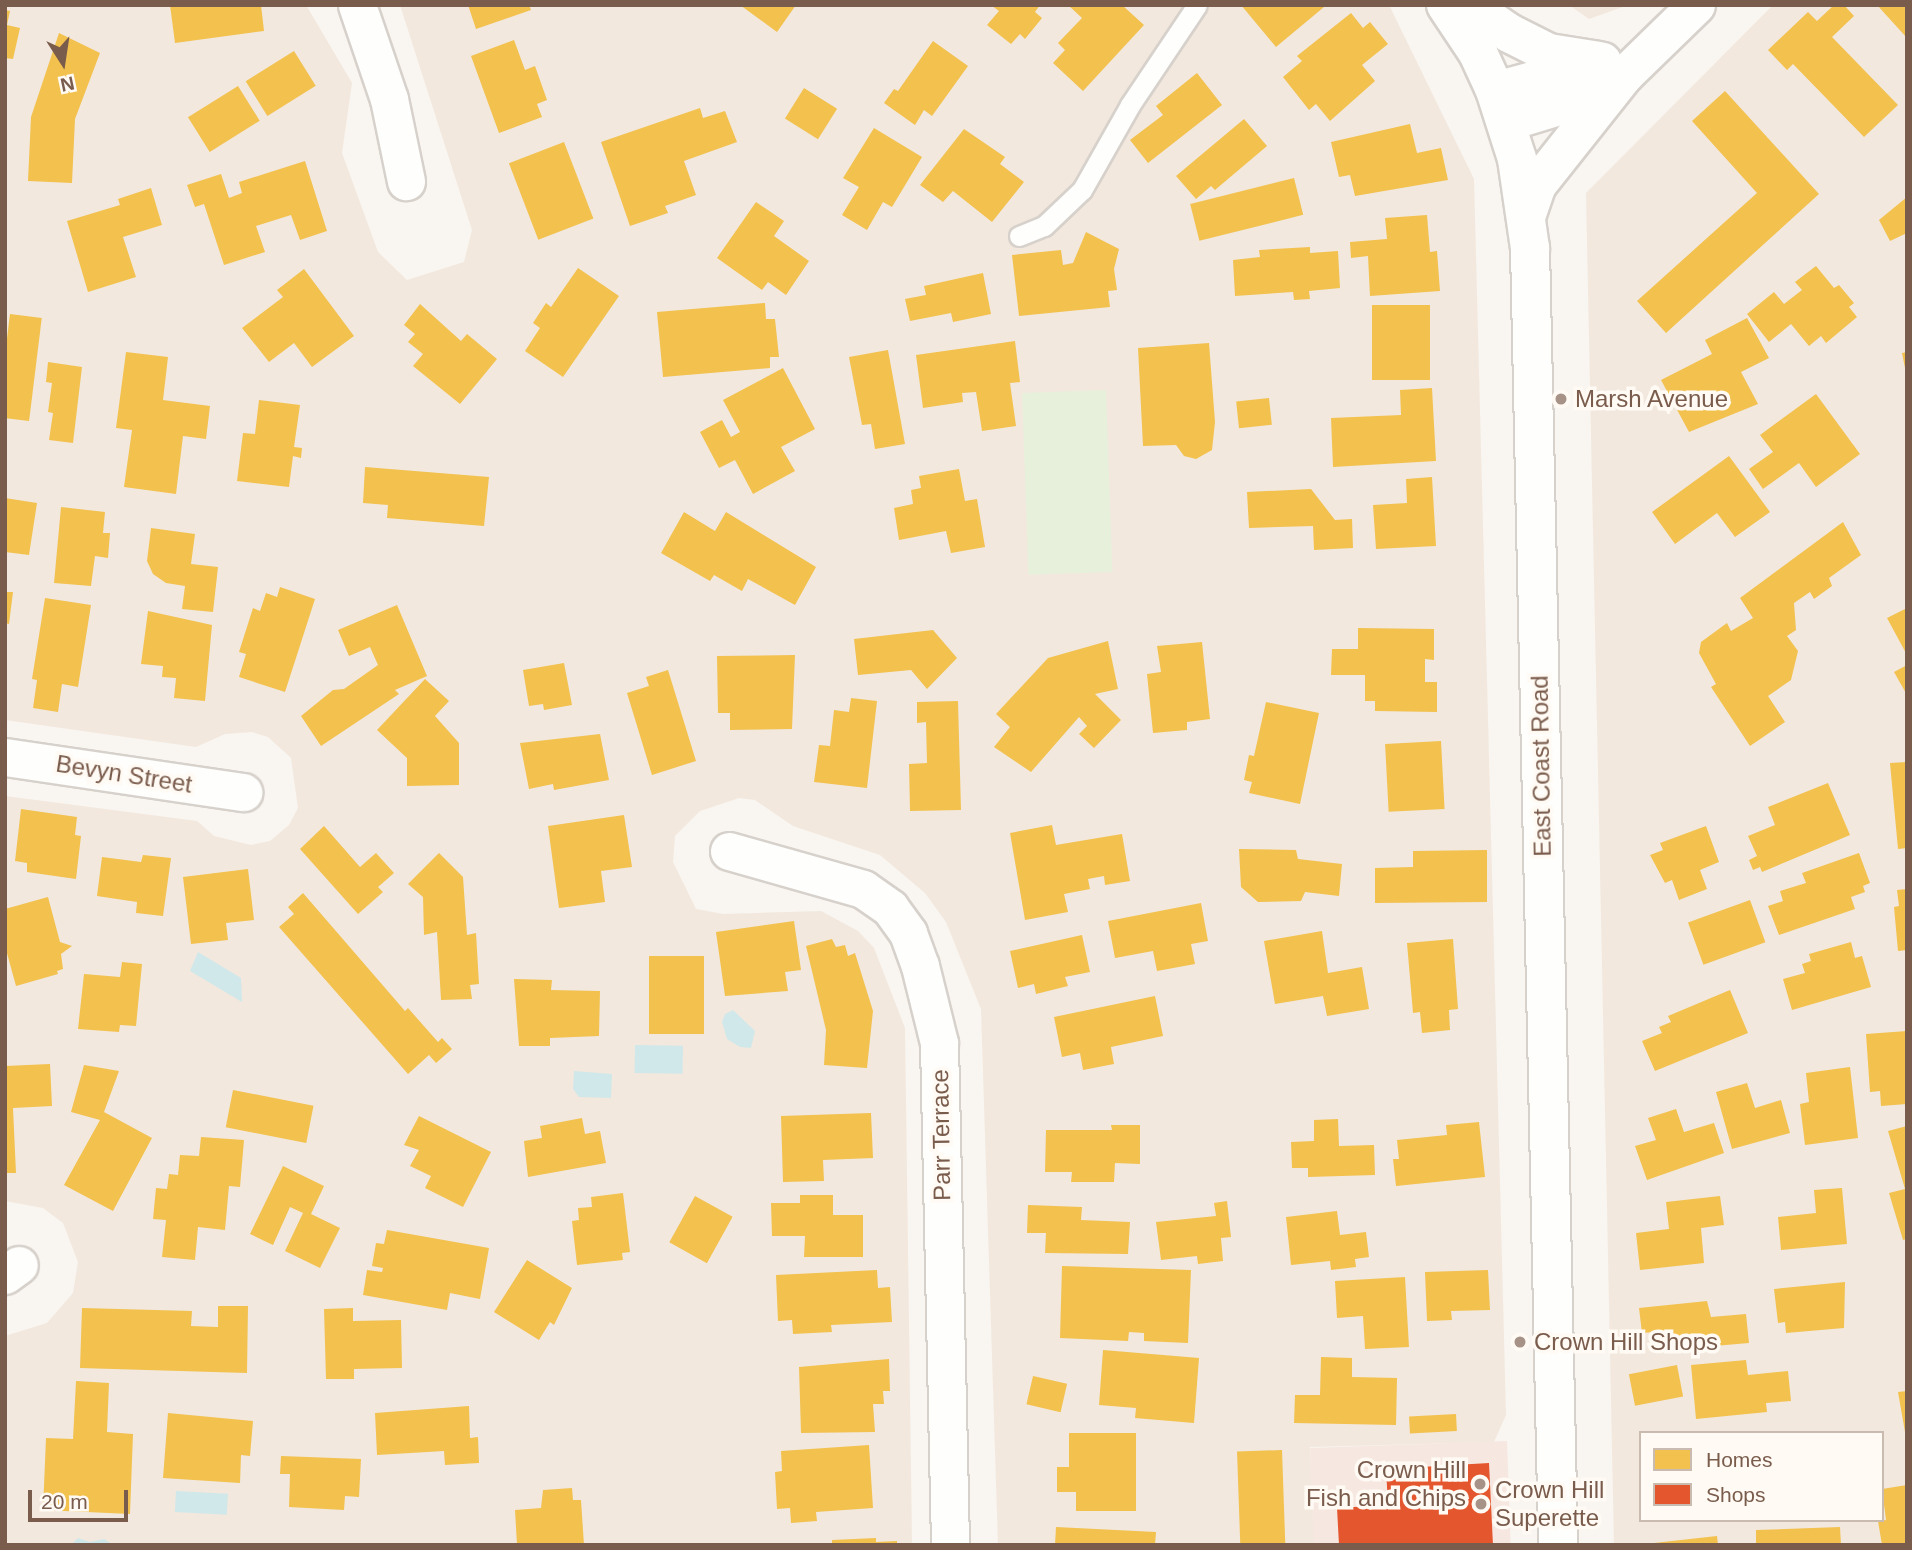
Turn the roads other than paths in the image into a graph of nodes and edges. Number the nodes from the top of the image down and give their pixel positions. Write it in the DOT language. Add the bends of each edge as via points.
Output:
graph roads {
  1 [pos="357,5"];
  2 [pos="1197,5"];
  3 [pos="1446,5"];
  4 [pos="1468,5"];
  5 [pos="1696,5"];
  6 [pos="1624,61"];
  7 [pos="1501,106"];
  8 [pos="406,181"];
  9 [pos="1527,214"];
  10 [pos="1019,236"];
  11 [pos="5,757"];
  12 [pos="243,792"];
  13 [pos="729,851"];
  14 [pos="950,1545"];
  15 [pos="1558,1545"];
  1 -- 8 [label="street" via="389,99"];
  2 -- 10 [label="lane" via="1129,105 1082,190 1044,226"];
  3 -- 7 [label="main road, East Coast Road" via="1478,53"];
  4 -- 6 [label="main road" via="1549,53"];
  5 -- 6 [label="street"];
  6 -- 7 [label="street"];
  6 -- 9 [label="main road" via="1536,185"];
  7 -- 9 [label="main road, East Coast Road"];
  9 -- 15 [label="main road, East Coast Road"];
  11 -- 12 [label="street, Bevyn Street"];
  13 -- 14 [label="street, Parr Terrace" via="863,889 896,916 920,966 939,1043"];
}
